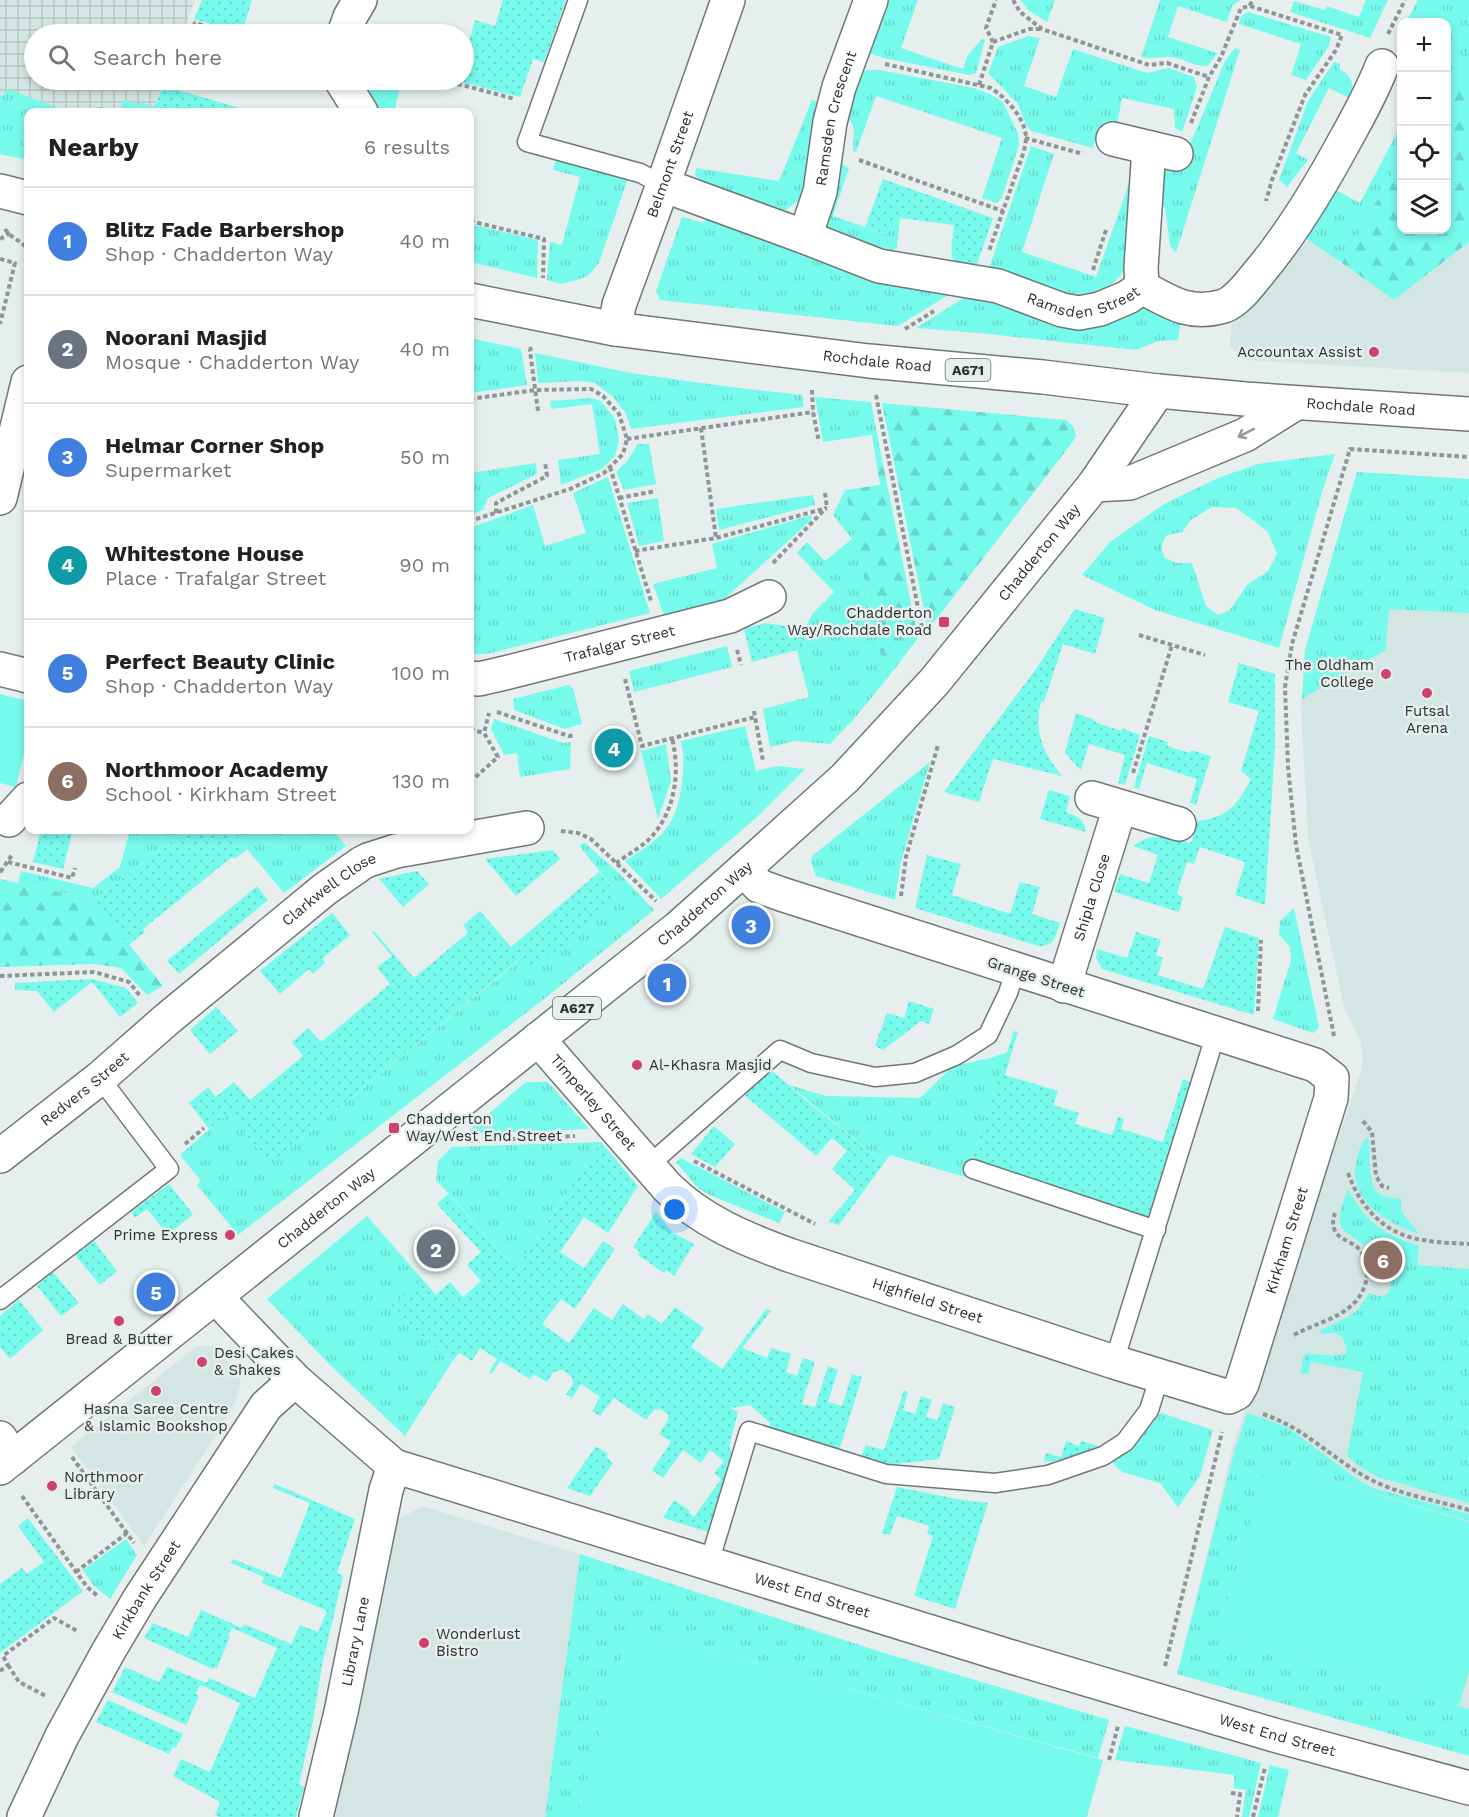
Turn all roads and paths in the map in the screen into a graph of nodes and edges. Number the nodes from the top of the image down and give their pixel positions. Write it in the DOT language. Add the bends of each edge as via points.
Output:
graph roads {
  1 [pos="360,0"];
  2 [pos="578,0"];
  3 [pos="728,0"];
  4 [pos="871,0"];
  5 [pos="996,0"];
  6 [pos="1013,0"];
  7 [pos="1252,0"];
  8 [pos="1250,6"];
  9 [pos="348,24"];
  10 [pos="1041,29"];
  11 [pos="993,42"];
  12 [pos="850,55"];
  13 [pos="1382,66"];
  14 [pos="1209,77"];
  15 [pos="979,85"];
  16 [pos="474,88"];
  17 [pos="347,90"];
  18 [pos="524,101"];
  19 [pos="358,108"];
  20 [pos="1190,126"];
  21 [pos="1025,138"];
  22 [pos="1113,139"];
  23 [pos="1084,154"];
  24 [pos="853,158"];
  25 [pos="663,185"];
  26 [pos="0,191"];
  27 [pos="24,197"];
  28 [pos="1263,211"];
  29 [pos="1003,212"];
  30 [pos="474,222"];
  31 [pos="1107,226"];
  32 [pos="4,227"];
  33 [pos="8,234"];
  34 [pos="805,237"];
  35 [pos="0,239"];
  36 [pos="24,245"];
  37 [pos="0,259"];
  38 [pos="986,261"];
  39 [pos="1093,270"];
  40 [pos="1142,287"];
  41 [pos="540,299"];
  42 [pos="474,300"];
  43 [pos="0,324"];
  44 [pos="615,329"];
  45 [pos="818,354"];
  46 [pos="535,390"];
  47 [pos="875,392"];
  48 [pos="1158,392"];
  49 [pos="474,398"];
  50 [pos="24,403"];
  51 [pos="1296,403"];
  52 [pos="538,411"];
  53 [pos="813,412"];
  54 [pos="1469,414"];
  55 [pos="701,428"];
  56 [pos="627,439"];
  57 [pos="819,442"];
  58 [pos="1469,457"];
  59 [pos="545,462"];
  60 [pos="610,467"];
  61 [pos="1094,485"];
  62 [pos="8,488"];
  63 [pos="656,491"];
  64 [pos="825,493"];
  65 [pos="620,498"];
  66 [pos="827,508"];
  67 [pos="495,513"];
  68 [pos="474,520"];
  69 [pos="716,538"];
  70 [pos="635,551"];
  71 [pos="771,565"];
  72 [pos="769,597"];
  73 [pos="653,607"];
  74 [pos="1139,635"];
  75 [pos="925,643"];
  76 [pos="1172,645"];
  77 [pos="1205,655"];
  78 [pos="0,669"];
  79 [pos="24,675"];
  80 [pos="625,676"];
  81 [pos="474,678"];
  82 [pos="474,730"];
  83 [pos="484,733"];
  84 [pos="575,735"];
  85 [pos="672,738"];
  86 [pos="938,745"];
  87 [pos="763,761"];
  88 [pos="474,778"];
  89 [pos="1115,795"];
  90 [pos="18,823"];
  91 [pos="1179,824"];
  92 [pos="528,828"];
  93 [pos="8,862"];
  94 [pos="616,863"];
  95 [pos="75,868"];
  96 [pos="744,869"];
  97 [pos="0,871"];
  98 [pos="901,898"];
  99 [pos="663,908"];
  100 [pos="1261,940"];
  101 [pos="1016,971"];
  102 [pos="0,976"];
  103 [pos="1064,986"];
  104 [pos="1258,1015"];
  105 [pos="166,1020"];
  106 [pos="1216,1033"];
  107 [pos="538,1039"];
  108 [pos="100,1078"];
  109 [pos="1332,1078"];
  110 [pos="1363,1121"];
  111 [pos="578,1136"];
  112 [pos="458,1141"];
  113 [pos="0,1156"];
  114 [pos="692,1160"];
  115 [pos="649,1165"];
  116 [pos="973,1169"];
  117 [pos="1348,1173"];
  118 [pos="1389,1188"];
  119 [pos="1337,1206"];
  120 [pos="817,1225"];
  121 [pos="1156,1230"];
  122 [pos="1469,1244"];
  123 [pos="216,1296"];
  124 [pos="0,1300"];
  125 [pos="1310,1327"];
  126 [pos="1114,1362"];
  127 [pos="1160,1375"];
  128 [pos="295,1380"];
  129 [pos="1242,1404"];
  130 [pos="69,1454"];
  131 [pos="4,1455"];
  132 [pos="394,1466"];
  133 [pos="21,1496"];
  134 [pos="1469,1510"];
  135 [pos="127,1533"];
  136 [pos="138,1548"];
  137 [pos="709,1563"];
  138 [pos="76,1572"];
  139 [pos="102,1601"];
  140 [pos="81,1633"];
  141 [pos="8,1665"];
  142 [pos="0,1671"];
  143 [pos="1156,1699"];
  144 [pos="55,1701"];
  145 [pos="1121,1717"];
  146 [pos="1274,1735"];
  147 [pos="1108,1760"];
  148 [pos="1469,1788"];
  149 [pos="1232,1793"];
  150 [pos="24,1817"];
  151 [pos="316,1817"];
  152 [pos="1238,1817"];
  153 [pos="1253,1817"];
  1 -- 9 [label="street"];
  2 -- 25 [label="lane" via="527,142 640,173"];
  3 -- 25 [label="street, Belmont Street"];
  4 -- 12 [label="street, Ramsden Crescent"];
  5 -- 11 [label="path" via="986,28"];
  6 -- 10 [label="path" via="1020,12"];
  7 -- 8 [label="path"];
  8 -- 14 [label="path" via="1241,8"];
  8 -- 28 [label="path" via="1342,35 1305,94"];
  10 -- 11 [label="path" via="1029,29"];
  10 -- 14 [label="path" via="1149,65 1167,63"];
  11 -- 15 [label="path"];
  12 -- 15 [label="path"];
  12 -- 34 [label="street, Ramsden Crescent" via="832,113 820,192"];
  13 -- 40 [label="street, Ramsden Street" via="1325,177 1245,290 1227,305 1189,310"];
  14 -- 20 [label="path"];
  15 -- 21 [label="path" via="1004,97 1018,117"];
  16 -- 18 [label="path"];
  17 -- 19 [label="street"];
  21 -- 23 [label="path"];
  21 -- 29 [label="path"];
  22 -- 40 [label="street" via="1163,151 1141,268"];
  24 -- 29 [label="path"];
  25 -- 34 [label="street, Ramsden Street"];
  25 -- 44 [label="street, Belmont Street"];
  26 -- 27 [label="street"];
  29 -- 38 [label="path"];
  30 -- 41 [label="path" via="544,239"];
  31 -- 39 [label="path"];
  32 -- 33 [label="path"];
  33 -- 35 [label="path"];
  33 -- 36 [label="path"];
  34 -- 40 [label="street, Ramsden Street" via="879,266 998,286 1079,313 1100,309"];
  37 -- 43 [label="path" via="15,263"];
  41 -- 42 [label="street, Rochdale Road / A671"];
  41 -- 44 [label="street, Rochdale Road / A671"];
  41 -- 46 [label="path" via="530,351"];
  44 -- 45 [label="street, Rochdale Road / A671"];
  45 -- 48 [label="street, Rochdale Road / A671"];
  45 -- 53 [label="path" via="812,385"];
  46 -- 49 [label="path"];
  46 -- 52 [label="path"];
  46 -- 56 [label="path" via="591,388 619,414"];
  47 -- 75 [label="path"];
  48 -- 51 [label="street, Rochdale Road / A671"];
  48 -- 61 [label="street, Chadderton Way"];
  50 -- 62 [label="street"];
  51 -- 54 [label="street, Rochdale Road / A671"];
  51 -- 61 [label="street, one-way" via="1245,435 1130,483"];
  53 -- 55 [label="path"];
  53 -- 57 [label="path"];
  55 -- 56 [label="path"];
  55 -- 69 [label="path"];
  56 -- 60 [label="path" via="623,454"];
  58 -- 109 [label="path" via="1350,449 1292,644 1285,687 1288,767 1296,845 1336,1048"];
  59 -- 67 [label="path" via="547,476 496,503"];
  60 -- 65 [label="path"];
  60 -- 67 [label="path" via="570,489"];
  61 -- 96 [label="street, Chadderton Way / A627" via="934,682 845,778"];
  63 -- 65 [label="path"];
  64 -- 66 [label="path"];
  65 -- 70 [label="path"];
  66 -- 69 [label="path"];
  66 -- 71 [label="path"];
  67 -- 68 [label="path"];
  69 -- 70 [label="path"];
  70 -- 73 [label="path"];
  72 -- 81 [label="street, Trafalgar Street" via="730,616"];
  74 -- 76 [label="path"];
  76 -- 77 [label="path"];
  76 -- 89 [label="path"];
  78 -- 79 [label="street"];
  80 -- 85 [label="path" via="642,746"];
  82 -- 83 [label="path"];
  83 -- 84 [label="path" via="490,709"];
  83 -- 88 [label="path" via="498,757"];
  85 -- 87 [label="path" via="754,714"];
  85 -- 94 [label="path" via="677,758 668,810 653,836"];
  86 -- 98 [label="path" via="906,857"];
  89 -- 91 [label="street"];
  89 -- 103 [label="street, Shipla Close"];
  90 -- 93 [label="path"];
  92 -- 94 [label="path" via="578,833 591,839"];
  92 -- 105 [label="street, Clarkwell Close" via="396,851 368,860 333,883"];
  93 -- 95 [label="path" via="72,878"];
  93 -- 97 [label="path"];
  94 -- 99 [label="path"];
  96 -- 101 [label="street, Grange Street" via="759,886"];
  96 -- 107 [label="street, Chadderton Way / A627"];
  100 -- 104 [label="path"];
  101 -- 103 [label="street, Grange Street"];
  101 -- 115 [label="lane" via="987,1035 957,1055 915,1073 875,1077 812,1063 780,1050"];
  102 -- 105 [label="path" via="94,972 129,982 149,1007"];
  103 -- 106 [label="street, Grange Street"];
  105 -- 108 [label="street, Redvers Street"];
  106 -- 109 [label="street, Grange Street" via="1315,1065"];
  106 -- 121 [label="lane"];
  107 -- 115 [label="street, Timperley Street"];
  107 -- 123 [label="street, Chadderton Way / A627"];
  108 -- 113 [label="street, Redvers Street"];
  108 -- 124 [label="lane" via="169,1169"];
  109 -- 129 [label="street, Kirkham Street" via="1331,1098 1237,1393"];
  110 -- 118 [label="path" via="1372,1132 1376,1176 1382,1186"];
  111 -- 112 [label="path"];
  114 -- 120 [label="path"];
  115 -- 126 [label="street, Highfield Street" via="690,1209 748,1239"];
  116 -- 121 [label="lane"];
  117 -- 122 [label="path" via="1366,1209 1385,1226 1422,1240"];
  119 -- 125 [label="path" via="1333,1226 1336,1233 1362,1253 1368,1264 1367,1277 1364,1290 1352,1306"];
  121 -- 126 [label="lane"];
  123 -- 128 [label="street, West End Street"];
  123 -- 131 [label="street, Chadderton Way / A627"];
  126 -- 127 [label="street, Highfield Street"];
  127 -- 129 [label="street, Highfield Street"];
  127 -- 137 [label="lane" via="1149,1410 1125,1442 1103,1456 1048,1475 995,1483 886,1473 749,1431"];
  128 -- 132 [label="street, West End Street"];
  128 -- 150 [label="street, Kirkbank Street" via="266,1406 141,1598 62,1736"];
  129 -- 134 [label="path" via="1291,1425 1363,1476 1384,1486"];
  129 -- 143 [label="path" via="1222,1431"];
  130 -- 135 [label="path"];
  132 -- 137 [label="street, West End Street"];
  132 -- 151 [label="street, Library Lane"];
  133 -- 138 [label="path"];
  135 -- 136 [label="path"];
  135 -- 138 [label="path"];
  137 -- 143 [label="street, West End Street"];
  138 -- 139 [label="path"];
  140 -- 141 [label="path" via="54,1618 3,1656"];
  141 -- 142 [label="path"];
  141 -- 144 [label="path" via="19,1682"];
  143 -- 146 [label="street, West End Street"];
  145 -- 147 [label="path"];
  146 -- 148 [label="street, West End Street"];
  146 -- 153 [label="path"];
  149 -- 152 [label="path" via="1240,1794"];
}
